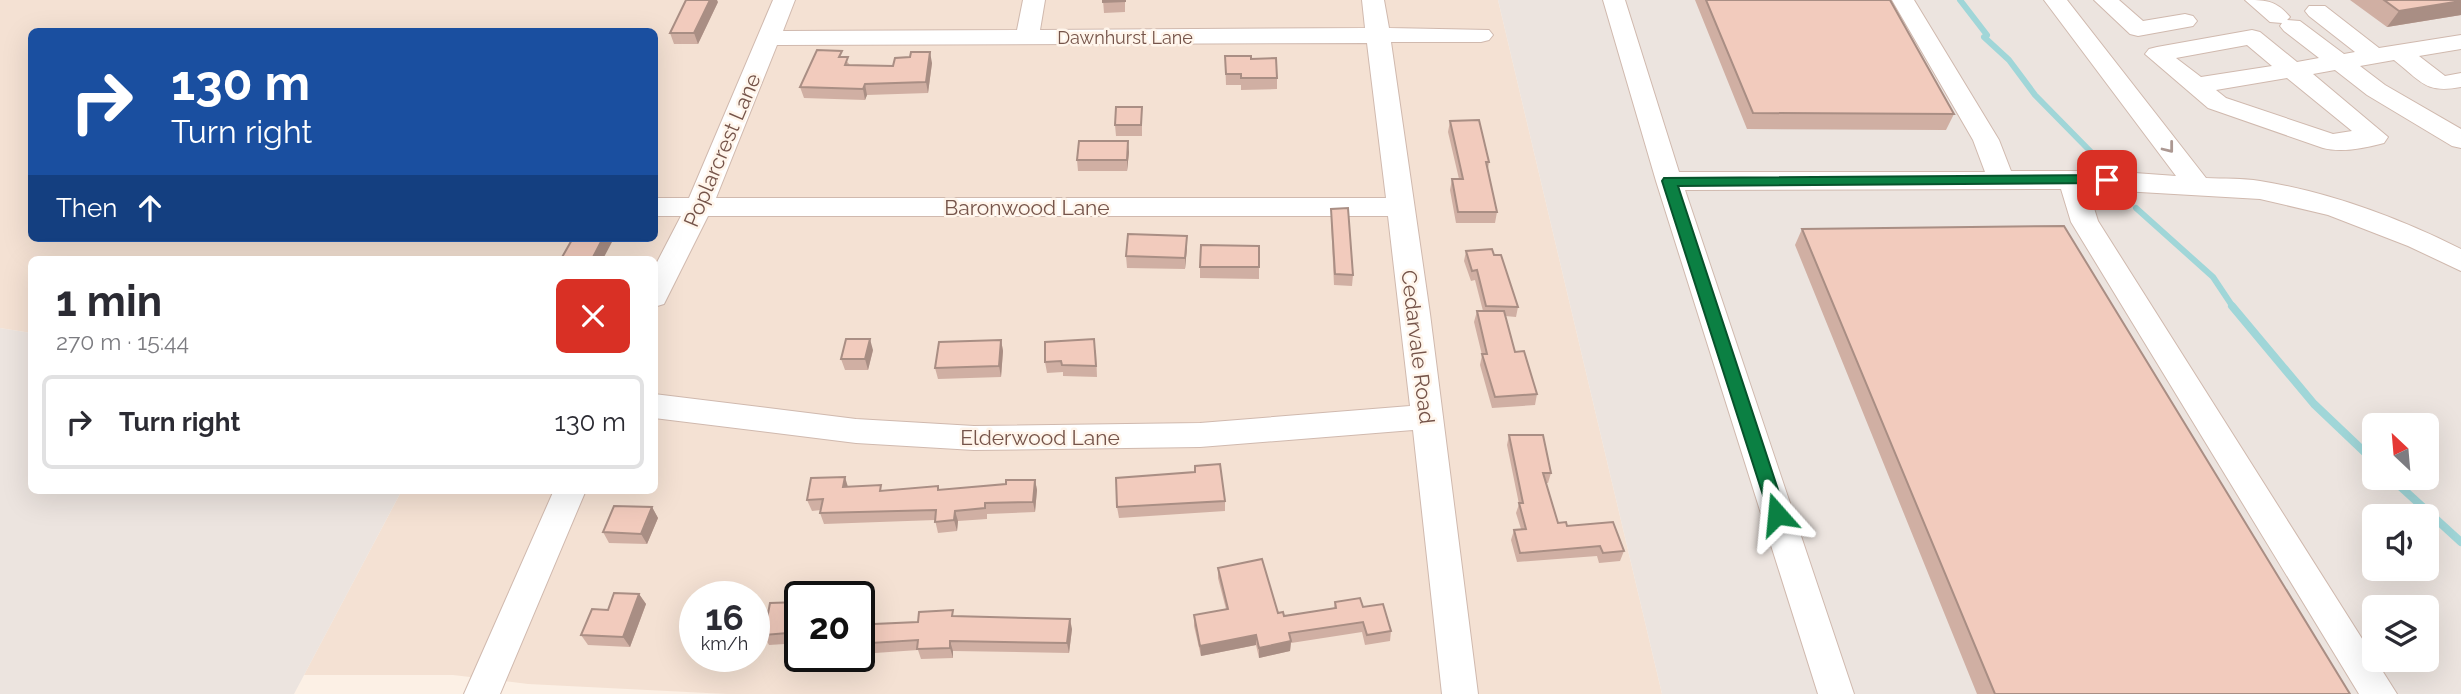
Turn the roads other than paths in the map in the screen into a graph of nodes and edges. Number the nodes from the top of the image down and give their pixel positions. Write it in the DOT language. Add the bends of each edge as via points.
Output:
graph roads {
  1 [pos="784,0"];
  2 [pos="1034,0"];
  3 [pos="1373,0"];
  4 [pos="1614,0"];
  5 [pos="1903,0"];
  6 [pos="2055,0"];
  7 [pos="2105,0"];
  8 [pos="2159,0"];
  9 [pos="2256,0"];
  10 [pos="2317,11"];
  11 [pos="2185,21"];
  12 [pos="1378,35"];
  13 [pos="1480,35"];
  14 [pos="1027,37"];
  15 [pos="769,38"];
  16 [pos="2461,42"];
  17 [pos="2213,44"];
  18 [pos="2386,54"];
  19 [pos="2337,61"];
  20 [pos="2292,69"];
  21 [pos="2451,82"];
  22 [pos="2195,86"];
  23 [pos="2461,99"];
  24 [pos="2461,140"];
  25 [pos="2072,180"];
  26 [pos="1669,181"];
  27 [pos="2002,181"];
  28 [pos="2198,186"];
  29 [pos="658,207"];
  30 [pos="699,207"];
  31 [pos="1399,207"];
  32 [pos="2461,261"];
  33 [pos="658,289"];
  34 [pos="658,407"];
  35 [pos="1427,416"];
  36 [pos="568,494"];
  37 [pos="482,694"];
  38 [pos="1460,694"];
  39 [pos="1836,694"];
  40 [pos="2379,694"];
  1 -- 15 [label="street, Poplarcrest Lane"];
  2 -- 14 [label="street"];
  3 -- 12 [label="street, Cedarvale Road"];
  4 -- 26 [label="street"];
  5 -- 27 [label="street" via="1986,140"];
  6 -- 28 [label="street, one-way"];
  7 -- 11 [label="street" via="2138,29"];
  8 -- 11 [label="street"];
  9 -- 19 [label="street"];
  10 -- 18 [label="street"];
  11 -- 17 [label="street"];
  12 -- 13 [label="street, Dawnhurst Lane"];
  12 -- 14 [label="street, Dawnhurst Lane"];
  12 -- 31 [label="street, Cedarvale Road"];
  14 -- 15 [label="street, Dawnhurst Lane"];
  15 -- 30 [label="street, Poplarcrest Lane"];
  16 -- 18 [label="street"];
  17 -- 20 [label="street" via="2252,37"];
  17 -- 22 [label="street" via="2157,54"];
  18 -- 19 [label="street"];
  18 -- 21 [label="street"];
  19 -- 20 [label="street"];
  19 -- 24 [label="street" via="2376,90"];
  20 -- 22 [label="street"];
  20 -- 22 [label="street" via="2375,137 2332,142 2217,103"];
  21 -- 23 [label="street"];
  25 -- 27 [label="street"];
  25 -- 28 [label="street"];
  25 -- 40 [label="street" via="2092,234"];
  26 -- 27 [label="street"];
  26 -- 39 [label="street"];
  28 -- 32 [label="street" via="2260,190 2335,208 2418,239"];
  29 -- 30 [label="street, Baronwood Lane"];
  30 -- 31 [label="street, Baronwood Lane"];
  30 -- 33 [label="street, Poplarcrest Lane"];
  31 -- 35 [label="street, Cedarvale Road"];
  34 -- 35 [label="street, Elderwood Lane" via="843,430 974,438 1211,435"];
  35 -- 38 [label="street, Cedarvale Road"];
  36 -- 37 [label="street"];
}
